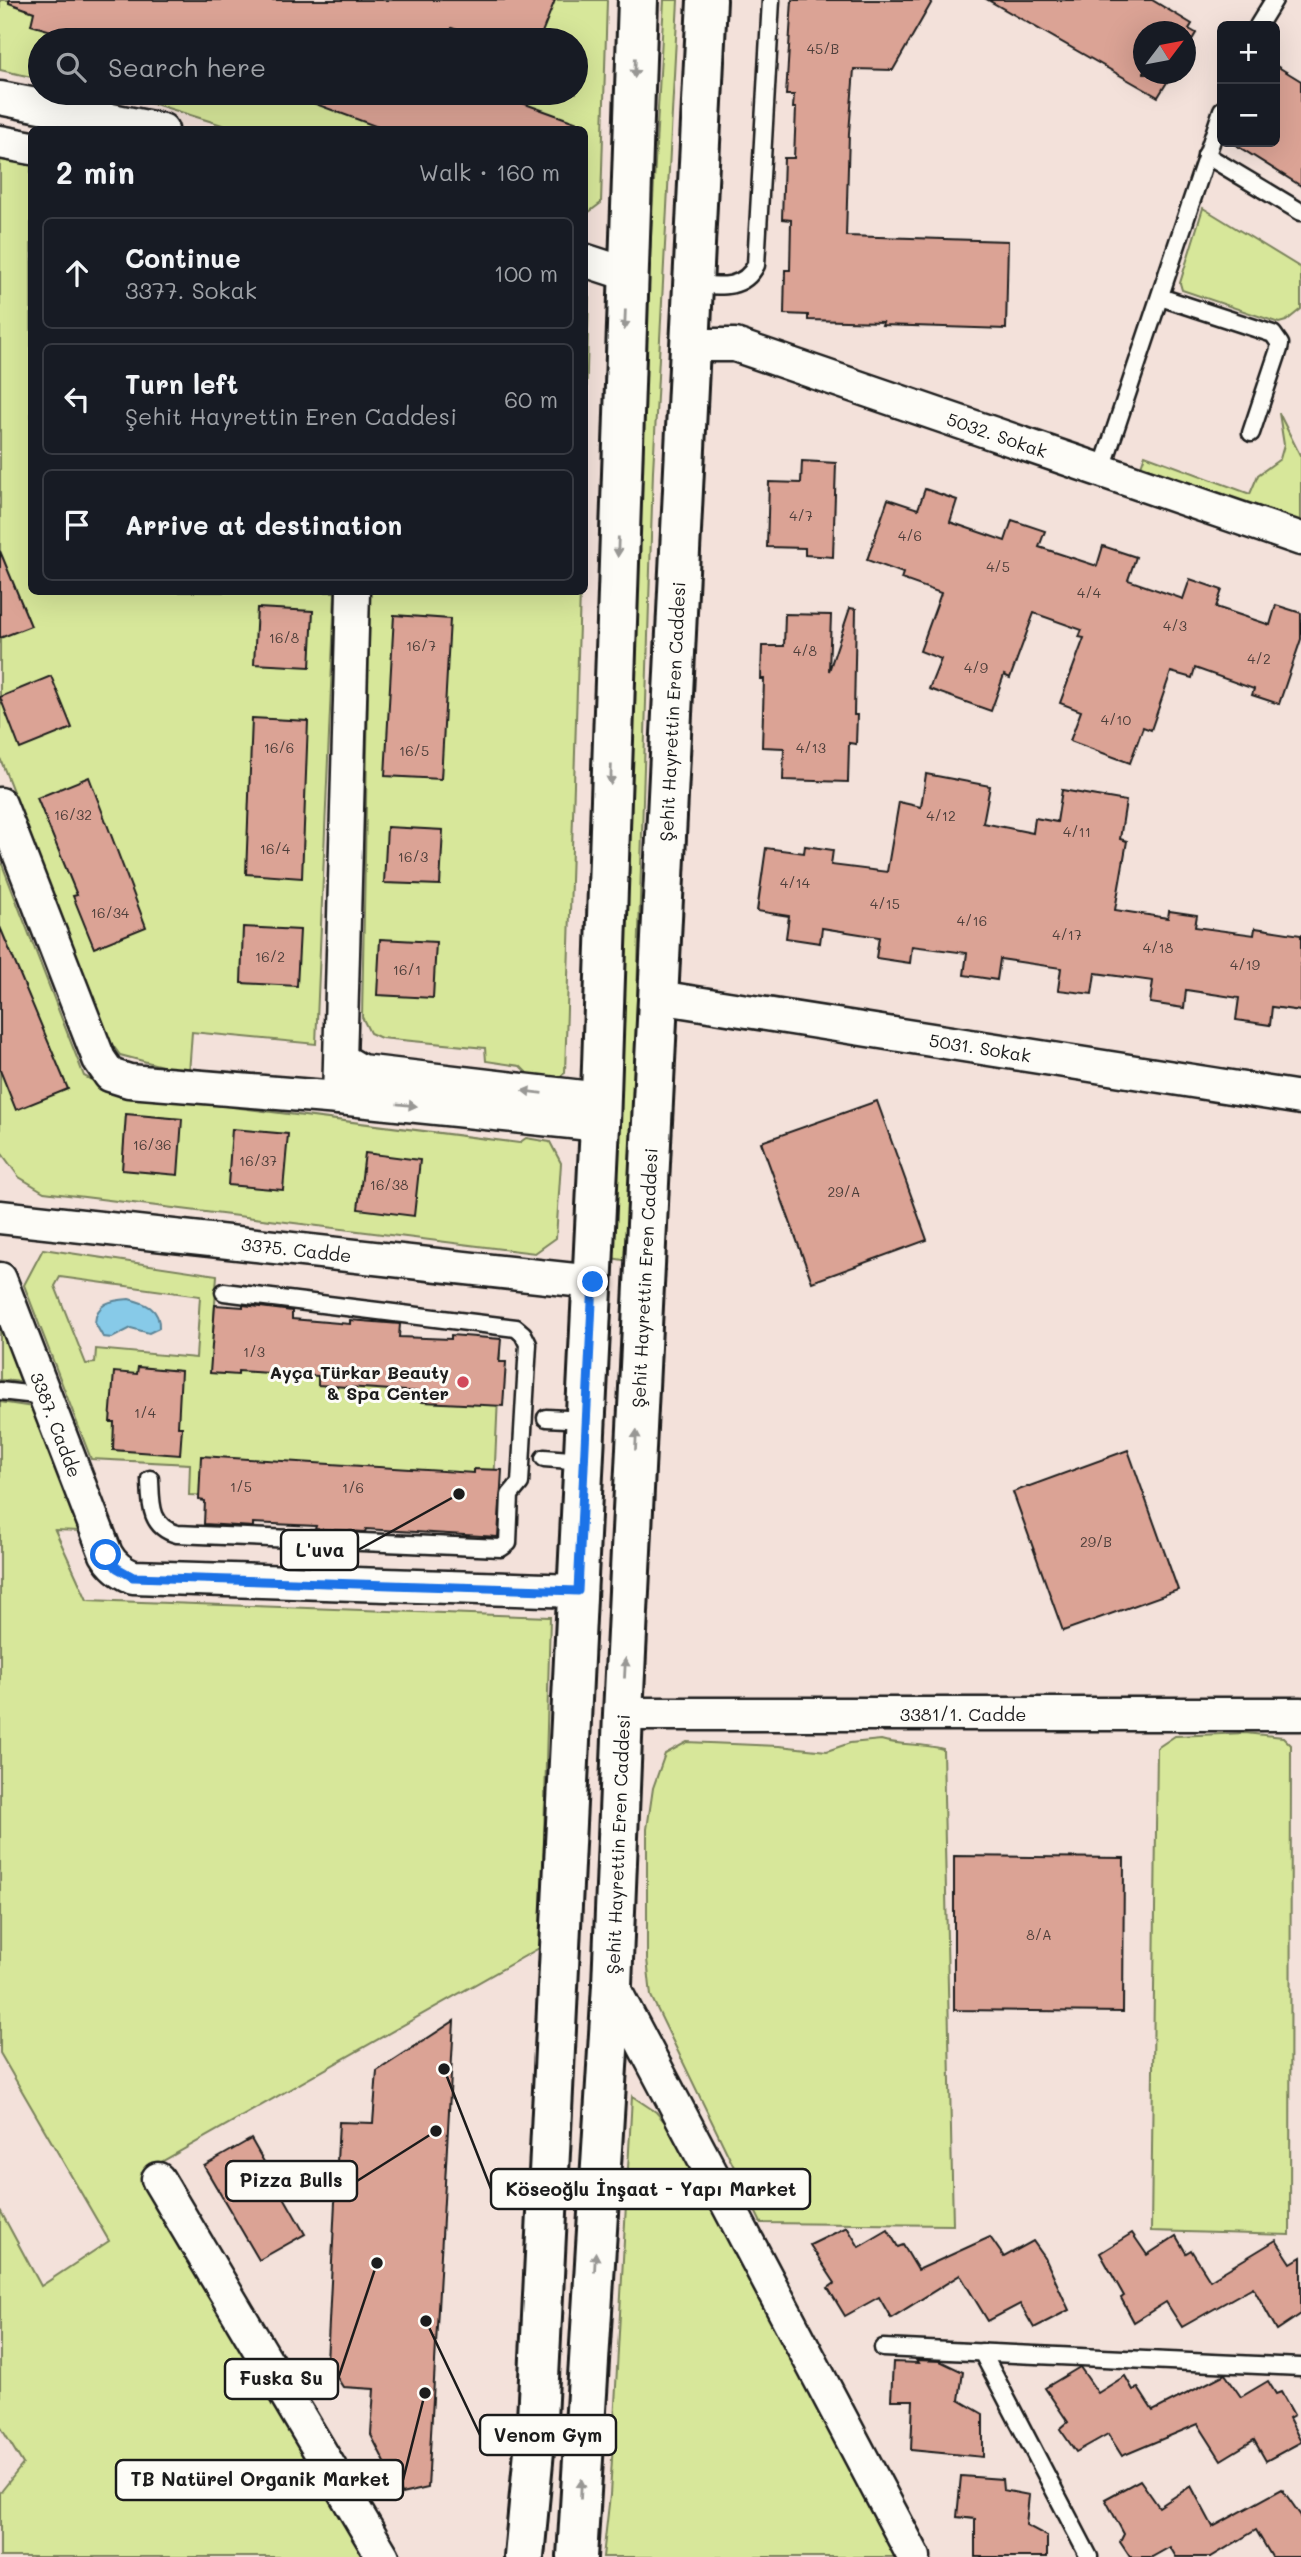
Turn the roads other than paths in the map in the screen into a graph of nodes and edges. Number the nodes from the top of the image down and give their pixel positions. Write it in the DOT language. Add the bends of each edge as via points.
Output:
graph roads {
  1 [pos="638,0"];
  2 [pos="707,0"];
  3 [pos="771,0"];
  4 [pos="1274,0"];
  5 [pos="1261,21"];
  6 [pos="0,98"];
  7 [pos="28,104"];
  8 [pos="35,105"];
  9 [pos="1217,124"];
  10 [pos="142,126"];
  11 [pos="0,142"];
  12 [pos="28,147"];
  13 [pos="1206,155"];
  14 [pos="1301,212"];
  15 [pos="588,261"];
  16 [pos="627,274"];
  17 [pos="693,284"];
  18 [pos="1160,297"];
  19 [pos="690,345"];
  20 [pos="1251,433"];
  21 [pos="1105,460"];
  22 [pos="1301,538"];
  23 [pos="353,595"];
  24 [pos="0,804"];
  25 [pos="658,997"];
  26 [pos="342,1060"];
  27 [pos="1301,1097"];
  28 [pos="339,1098"];
  29 [pos="600,1112"];
  30 [pos="0,1217"];
  31 [pos="0,1279"];
  32 [pos="593,1282"];
  33 [pos="644,1288"];
  34 [pos="224,1292"];
  35 [pos="0,1391"];
  36 [pos="45,1396"];
  37 [pos="535,1418"];
  38 [pos="586,1420"];
  39 [pos="533,1457"];
  40 [pos="584,1461"];
  41 [pos="150,1479"];
  42 [pos="578,1591"];
  43 [pos="623,1714"];
  44 [pos="1301,1714"];
  45 [pos="612,1984"];
  46 [pos="158,2179"];
  47 [pos="883,2348"];
  48 [pos="982,2353"];
  49 [pos="1301,2367"];
  50 [pos="383,2557"];
  51 [pos="524,2557"];
  52 [pos="577,2557"];
  53 [pos="914,2557"];
  54 [pos="1089,2557"];
  1 -- 16 [label="main road, one-way"];
  2 -- 17 [label="main road, Şehit Hayrettin Eren Caddesi"];
  3 -- 17 [label="lane" via="756,265 737,284"];
  4 -- 5 [label="lane"];
  6 -- 7 [label="street"];
  8 -- 10 [label="street"];
  9 -- 13 [label="lane"];
  11 -- 12 [label="street"];
  13 -- 14 [label="lane"];
  13 -- 18 [label="lane"];
  15 -- 16 [label="street"];
  16 -- 29 [label="main road, one-way"];
  17 -- 19 [label="main road, Şehit Hayrettin Eren Caddesi"];
  18 -- 20 [label="lane" via="1278,339 1279,349"];
  18 -- 21 [label="lane"];
  19 -- 22 [label="street, 5032. Sokak" via="735,345"];
  19 -- 25 [label="main road, Şehit Hayrettin Eren Caddesi"];
  23 -- 26 [label="street"];
  24 -- 28 [label="street" via="99,1059 110,1075 129,1081"];
  25 -- 27 [label="street, 5031. Sokak"];
  25 -- 33 [label="main road, Şehit Hayrettin Eren Caddesi"];
  26 -- 28 [label="street"];
  29 -- 26 [label="street, one-way" via="361,1072"];
  28 -- 29 [label="street, one-way"];
  29 -- 32 [label="main road"];
  30 -- 32 [label="street, 3375. Cadde"];
  31 -- 36 [label="street, 3387. Cadde"];
  32 -- 33 [label="main road"];
  32 -- 38 [label="main road"];
  43 -- 33 [label="main road, Şehit Hayrettin Eren Caddesi, one-way"];
  34 -- 37 [label="lane" via="516,1328 527,1344"];
  35 -- 36 [label="lane"];
  36 -- 42 [label="street, 3387. Cadde" via="106,1555 133,1577"];
  37 -- 38 [label="lane"];
  37 -- 39 [label="lane"];
  38 -- 40 [label="main road"];
  39 -- 40 [label="lane"];
  39 -- 41 [label="lane" via="510,1495 508,1543 501,1548 177,1534 154,1517"];
  40 -- 42 [label="main road"];
  42 -- 51 [label="main road" via="537,2419"];
  43 -- 44 [label="street, 3381/1. Cadde"];
  43 -- 45 [label="main road, Şehit Hayrettin Eren Caddesi"];
  52 -- 45 [label="main road, Şehit Hayrettin Eren Caddesi, one-way"];
  45 -- 53 [label="street"];
  46 -- 50 [label="street"];
  47 -- 48 [label="lane"];
  48 -- 49 [label="lane"];
  48 -- 54 [label="lane"];
}
